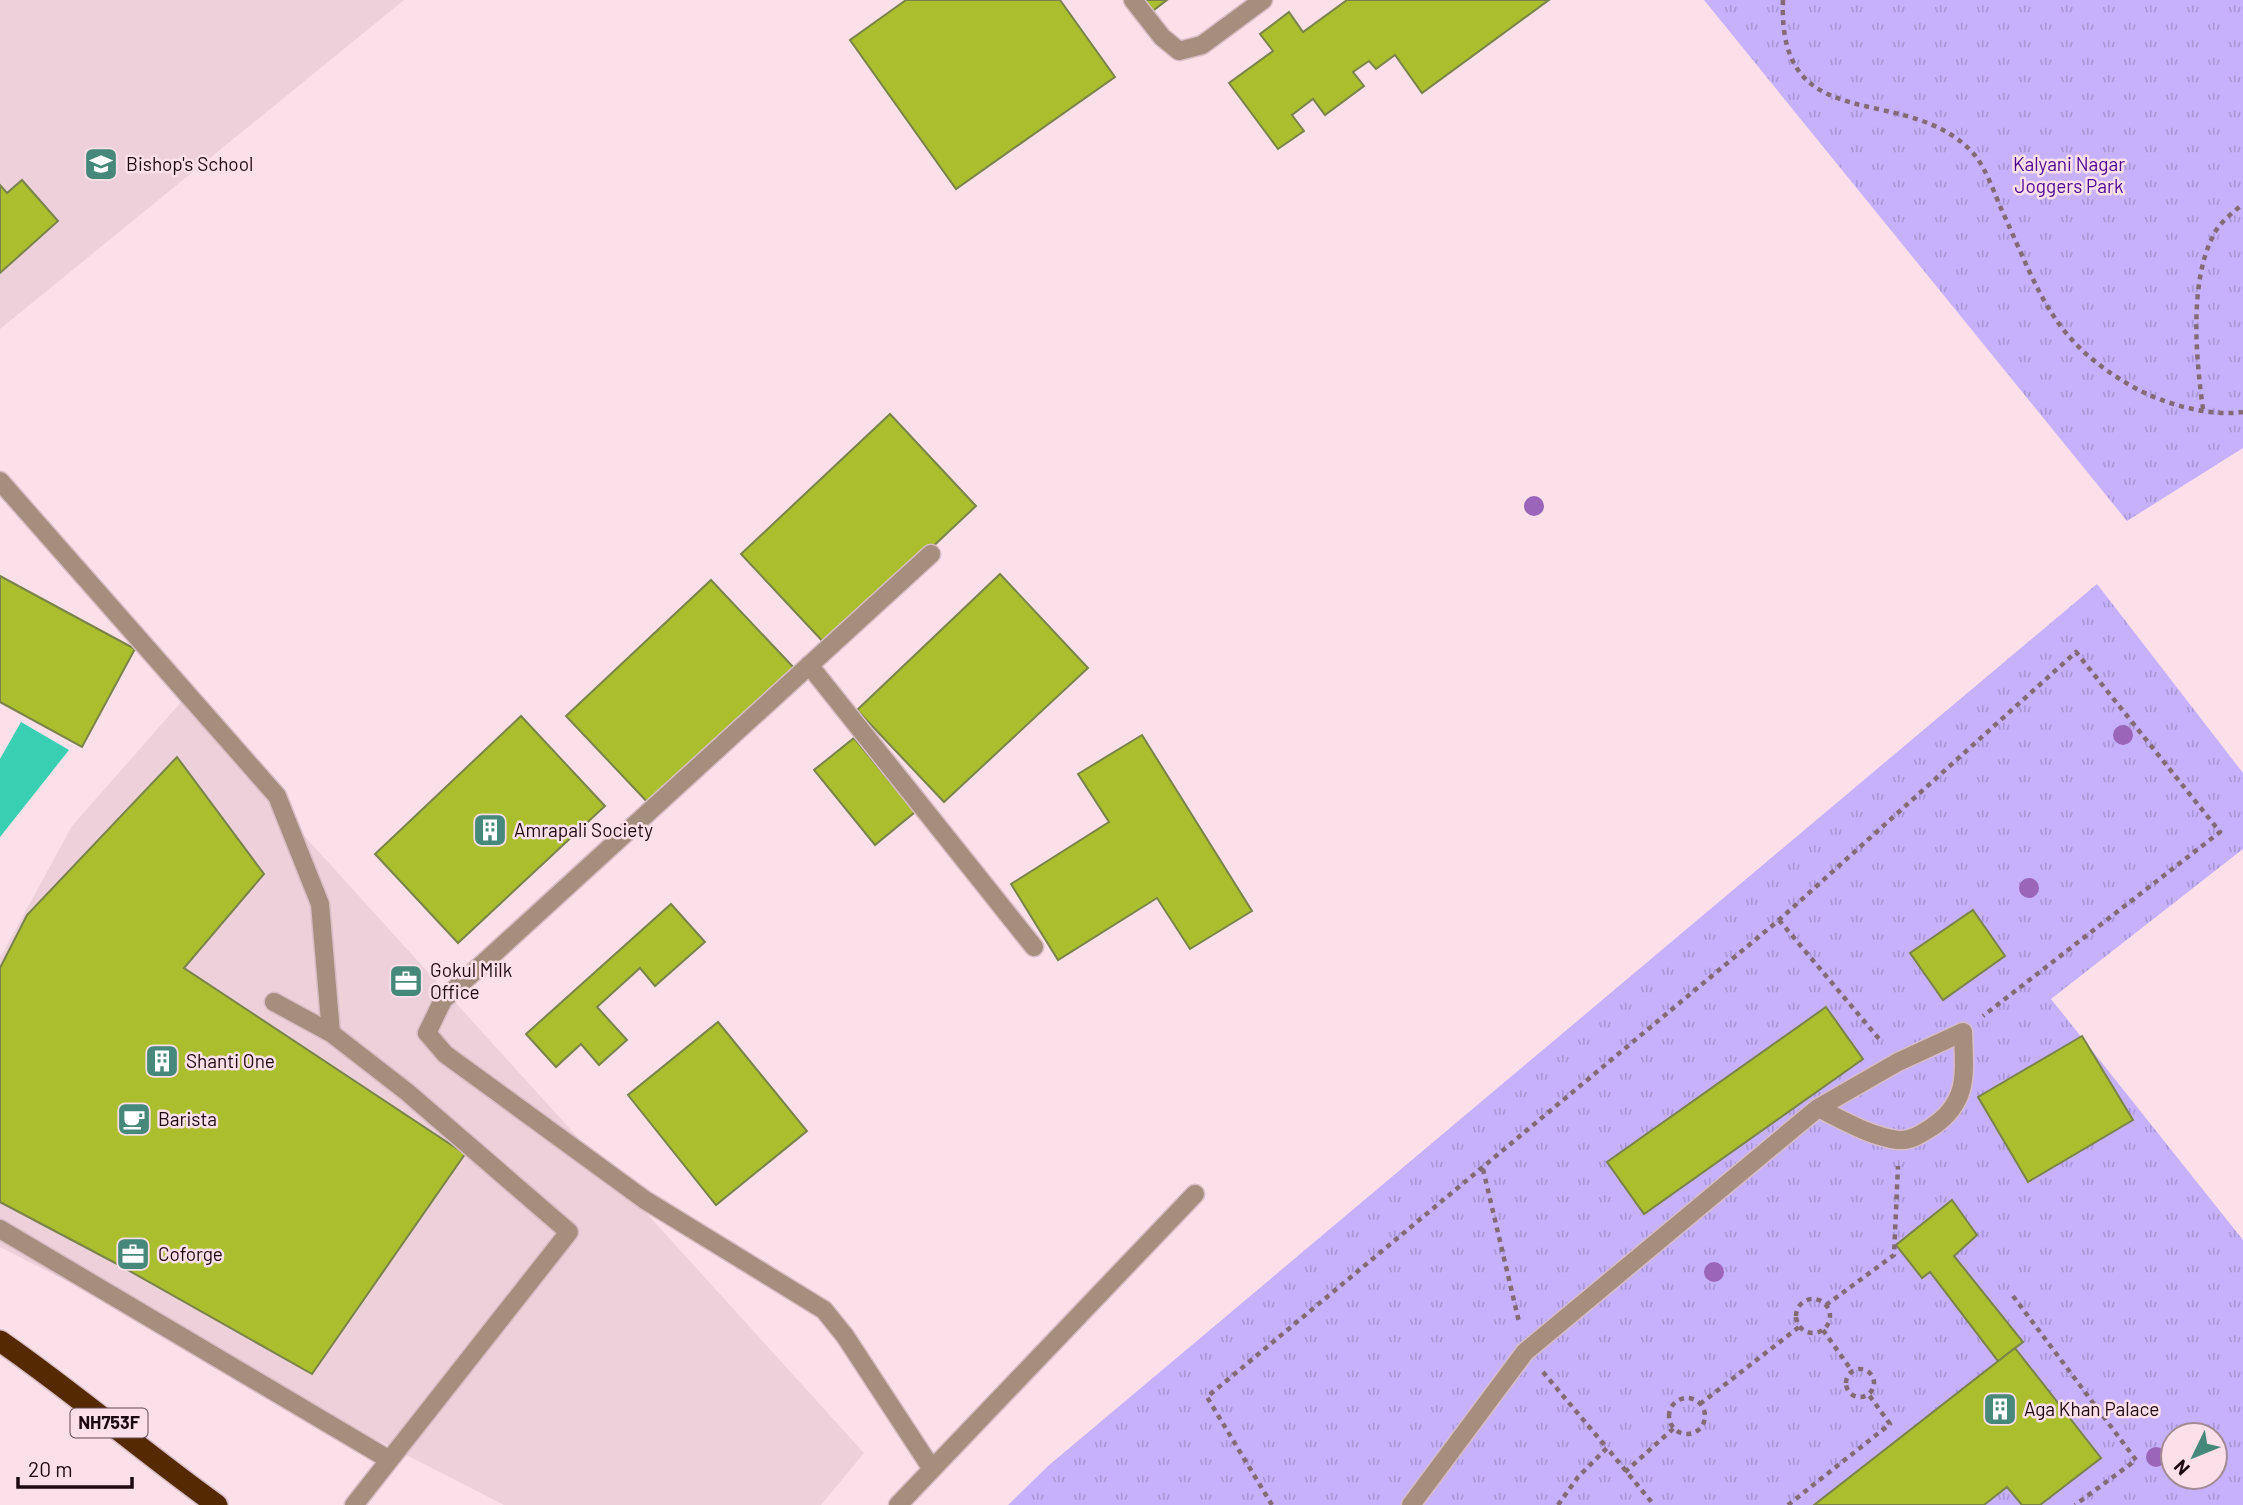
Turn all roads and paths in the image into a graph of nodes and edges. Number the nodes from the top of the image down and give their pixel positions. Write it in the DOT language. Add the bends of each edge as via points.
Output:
graph roads {
  1 [pos="1133,0"];
  2 [pos="1263,0"];
  3 [pos="1783,0"];
  4 [pos="2243,204"];
  5 [pos="2203,409"];
  6 [pos="2243,412"];
  7 [pos="0,481"];
  8 [pos="931,554"];
  9 [pos="809,665"];
  10 [pos="1779,920"];
  11 [pos="1034,947"];
  12 [pos="274,1002"];
  13 [pos="1963,1031"];
  14 [pos="331,1033"];
  15 [pos="1898,1062"];
  16 [pos="1818,1108"];
  17 [pos="1900,1140"];
  18 [pos="1483,1169"];
  19 [pos="1195,1194"];
  20 [pos="0,1229"];
  21 [pos="2013,1296"];
  22 [pos="1826,1305"];
  23 [pos="1799,1327"];
  24 [pos="1823,1330"];
  25 [pos="0,1341"];
  26 [pos="1525,1352"];
  27 [pos="1852,1371"];
  28 [pos="1869,1395"];
  29 [pos="1700,1404"];
  30 [pos="1674,1429"];
  31 [pos="1607,1448"];
  32 [pos="388,1459"];
  33 [pos="932,1469"];
  34 [pos="1625,1472"];
  35 [pos="217,1505"];
  36 [pos="354,1505"];
  37 [pos="898,1505"];
  38 [pos="1272,1505"];
  39 [pos="1411,1505"];
  40 [pos="1558,1505"];
  41 [pos="1654,1505"];
  42 [pos="1788,1505"];
  43 [pos="2075,1505"];
  1 -- 2 [label="street" via="1179,51 1202,45"];
  3 -- 5 [label="path" via="1787,44 1803,80 1831,97 1919,120 1950,134 1974,155 2042,299 2062,332 2084,354 2154,398"];
  4 -- 5 [label="path" via="2213,235 2204,260 2195,335"];
  5 -- 6 [label="path"];
  7 -- 14 [label="street" via="277,796 320,904"];
  8 -- 9 [label="street"];
  9 -- 11 [label="street"];
  9 -- 33 [label="street" via="443,1000 427,1032 445,1054 606,1173 824,1310"];
  10 -- 13 [label="path" via="2077,652 2220,831"];
  10 -- 15 [label="path"];
  10 -- 18 [label="path"];
  12 -- 14 [label="street"];
  13 -- 15 [label="street"];
  13 -- 17 [label="street" via="1965,1076 1959,1101 1917,1137"];
  14 -- 32 [label="street" via="569,1232"];
  15 -- 16 [label="street"];
  16 -- 17 [label="street" via="1873,1134"];
  16 -- 26 [label="street"];
  17 -- 22 [label="path" via="1894,1255"];
  18 -- 26 [label="path"];
  18 -- 38 [label="path" via="1207,1397"];
  19 -- 33 [label="street"];
  20 -- 32 [label="street"];
  21 -- 43 [label="path" via="2136,1460"];
  22 -- 23 [label="path" via="1815,1299 1800,1304 1796,1314"];
  22 -- 24 [label="path" via="1829,1320"];
  23 -- 24 [label="path" via="1812,1333"];
  23 -- 29 [label="path"];
  24 -- 27 [label="path"];
  25 -- 35 [label="highway, NH753F"];
  26 -- 31 [label="path"];
  26 -- 39 [label="street"];
  27 -- 28 [label="path" via="1870,1373 1874,1382"];
  27 -- 28 [label="path" via="1846,1379 1848,1392 1856,1398"];
  28 -- 42 [label="path" via="1890,1423"];
  29 -- 30 [label="path" via="1684,1398 1674,1404 1669,1415"];
  29 -- 30 [label="path" via="1706,1415 1699,1431 1687,1435"];
  30 -- 34 [label="path"];
  31 -- 34 [label="path"];
  31 -- 40 [label="path"];
  32 -- 36 [label="street"];
  33 -- 37 [label="street"];
  34 -- 41 [label="path"];
}
